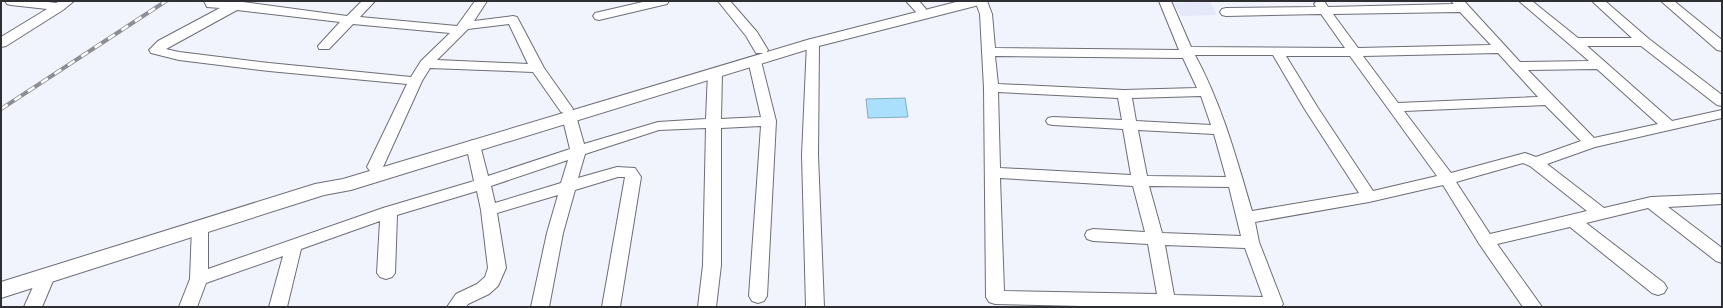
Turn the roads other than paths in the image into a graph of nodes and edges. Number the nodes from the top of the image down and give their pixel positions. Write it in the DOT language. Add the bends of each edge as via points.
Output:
graph roads {
  1 [pos="11,1"];
  2 [pos="212,1"];
  3 [pos="369,1"];
  4 [pos="481,1"];
  5 [pos="663,1"];
  6 [pos="724,1"];
  7 [pos="952,1"];
  8 [pos="979,1"];
  9 [pos="1165,1"];
  10 [pos="1525,1"];
  11 [pos="1598,1"];
  12 [pos="1666,1"];
  13 [pos="63,4"];
  14 [pos="1461,4"];
  15 [pos="236,5"];
  16 [pos="916,5"];
  17 [pos="1321,5"];
  18 [pos="1226,12"];
  19 [pos="598,16"];
  20 [pos="350,20"];
  21 [pos="462,28"];
  22 [pos="1574,42"];
  23 [pos="1644,42"];
  24 [pos="1,43"];
  25 [pos="813,43"];
  26 [pos="324,46"];
  27 [pos="1722,47"];
  28 [pos="1500,48"];
  29 [pos="988,52"];
  30 [pos="1277,52"];
  31 [pos="1354,52"];
  32 [pos="1187,53"];
  33 [pos="758,55"];
  34 [pos="426,64"];
  35 [pos="1600,65"];
  36 [pos="1518,66"];
  37 [pos="538,68"];
  38 [pos="716,72"];
  39 [pos="416,81"];
  40 [pos="991,88"];
  41 [pos="1206,92"];
  42 [pos="1124,94"];
  43 [pos="1549,101"];
  44 [pos="1722,102"];
  45 [pos="1394,107"];
  46 [pos="567,112"];
  47 [pos="1722,114"];
  48 [pos="769,121"];
  49 [pos="1053,121"];
  50 [pos="714,123"];
  51 [pos="1129,124"];
  52 [pos="1669,126"];
  53 [pos="1221,130"];
  54 [pos="1591,143"];
  55 [pos="473,145"];
  56 [pos="578,151"];
  57 [pos="1535,163"];
  58 [pos="375,167"];
  59 [pos="992,173"];
  60 [pos="1447,179"];
  61 [pos="1140,181"];
  62 [pos="1236,182"];
  63 [pos="481,183"];
  64 [pos="568,186"];
  65 [pos="322,189"];
  66 [pos="1369,197"];
  67 [pos="1722,199"];
  68 [pos="1652,202"];
  69 [pos="489,210"];
  70 [pos="389,212"];
  71 [pos="1601,214"];
  72 [pos="1246,218"];
  73 [pos="1573,221"];
  74 [pos="200,227"];
  75 [pos="1093,235"];
  76 [pos="1155,239"];
  77 [pos="1486,240"];
  78 [pos="1251,242"];
  79 [pos="294,245"];
  80 [pos="1722,257"];
  81 [pos="386,273"];
  82 [pos="46,276"];
  83 [pos="199,278"];
  84 [pos="1658,288"];
  85 [pos="1,290"];
  86 [pos="758,296"];
  87 [pos="995,302"];
  88 [pos="1168,304"];
  89 [pos="1275,305"];
  90 [pos="33,307"];
  91 [pos="188,307"];
  92 [pos="278,307"];
  93 [pos="456,307"];
  94 [pos="540,307"];
  95 [pos="611,307"];
  96 [pos="707,307"];
  97 [pos="815,307"];
  98 [pos="1533,307"];
  1 -- 13 [label="street"];
  2 -- 15 [label="street" via="209,2 211,4"];
  3 -- 20 [label="street"];
  4 -- 21 [label="street"];
  5 -- 19 [label="street"];
  6 -- 33 [label="street" via="752,35"];
  7 -- 16 [label="main road"];
  8 -- 25 [label="main road"];
  8 -- 29 [label="street" via="986,14"];
  9 -- 32 [label="street"];
  10 -- 22 [label="street"];
  11 -- 23 [label="street"];
  12 -- 27 [label="street"];
  13 -- 24 [label="street"];
  14 -- 17 [label="street"];
  14 -- 28 [label="street"];
  15 -- 20 [label="street"];
  15 -- 39 [label="street" via="156,50 179,56 268,67"];
  16 -- 33 [label="main road"];
  17 -- 18 [label="street"];
  17 -- 31 [label="street"];
  20 -- 21 [label="street"];
  20 -- 26 [label="street"];
  21 -- 34 [label="street"];
  21 -- 37 [label="street" via="513,20"];
  22 -- 23 [label="street"];
  22 -- 35 [label="street"];
  23 -- 44 [label="street"];
  25 -- 33 [label="main road"];
  25 -- 97 [label="street" via="810,154"];
  28 -- 31 [label="street"];
  28 -- 36 [label="street"];
  29 -- 32 [label="street"];
  29 -- 40 [label="street"];
  30 -- 31 [label="street"];
  30 -- 32 [label="street"];
  30 -- 66 [label="street"];
  31 -- 45 [label="street"];
  32 -- 41 [label="street"];
  33 -- 38 [label="main road"];
  33 -- 46 [label="main road"];
  33 -- 48 [label="street"];
  34 -- 37 [label="street"];
  34 -- 39 [label="street"];
  35 -- 36 [label="street"];
  35 -- 52 [label="street"];
  36 -- 43 [label="street"];
  37 -- 46 [label="street"];
  38 -- 46 [label="main road"];
  38 -- 50 [label="street"];
  39 -- 58 [label="street"];
  40 -- 42 [label="street"];
  40 -- 59 [label="street"];
  41 -- 42 [label="street"];
  41 -- 53 [label="street"];
  42 -- 51 [label="street"];
  43 -- 45 [label="street"];
  43 -- 54 [label="street"];
  45 -- 60 [label="street"];
  46 -- 55 [label="main road"];
  46 -- 56 [label="street"];
  46 -- 58 [label="main road"];
  47 -- 52 [label="street"];
  48 -- 50 [label="street"];
  48 -- 86 [label="street"];
  49 -- 51 [label="street"];
  50 -- 56 [label="street" via="658,126"];
  50 -- 96 [label="street" via="712,265"];
  51 -- 53 [label="street"];
  51 -- 61 [label="street"];
  52 -- 54 [label="street"];
  53 -- 62 [label="street"];
  54 -- 57 [label="street"];
  55 -- 63 [label="street"];
  55 -- 65 [label="main road" via="344,185"];
  56 -- 63 [label="street"];
  56 -- 64 [label="street"];
  57 -- 60 [label="street" via="1528,158 1521,158"];
  57 -- 71 [label="street"];
  58 -- 65 [label="main road" via="342,178"];
  59 -- 61 [label="street"];
  59 -- 87 [label="street"];
  60 -- 66 [label="street"];
  60 -- 77 [label="street"];
  61 -- 62 [label="street"];
  61 -- 76 [label="street"];
  62 -- 72 [label="street"];
  63 -- 69 [label="street"];
  63 -- 70 [label="street"];
  64 -- 69 [label="street"];
  64 -- 94 [label="street" via="555,233"];
  64 -- 95 [label="street" via="616,172 630,172 633,177"];
  65 -- 74 [label="main road"];
  66 -- 72 [label="street"];
  67 -- 68 [label="street"];
  68 -- 71 [label="street"];
  68 -- 80 [label="street"];
  69 -- 93 [label="street" via="497,268 492,281 483,289 462,299"];
  70 -- 79 [label="street"];
  70 -- 81 [label="street"];
  71 -- 73 [label="street"];
  72 -- 78 [label="street"];
  73 -- 77 [label="street"];
  73 -- 84 [label="street"];
  74 -- 82 [label="main road"];
  74 -- 83 [label="street"];
  75 -- 76 [label="street"];
  76 -- 78 [label="street"];
  76 -- 88 [label="street"];
  77 -- 98 [label="street"];
  78 -- 89 [label="street"];
  79 -- 83 [label="street"];
  79 -- 92 [label="street"];
  82 -- 85 [label="main road"];
  82 -- 90 [label="street"];
  83 -- 91 [label="street"];
  87 -- 88 [label="street"];
  88 -- 89 [label="street"];
}
